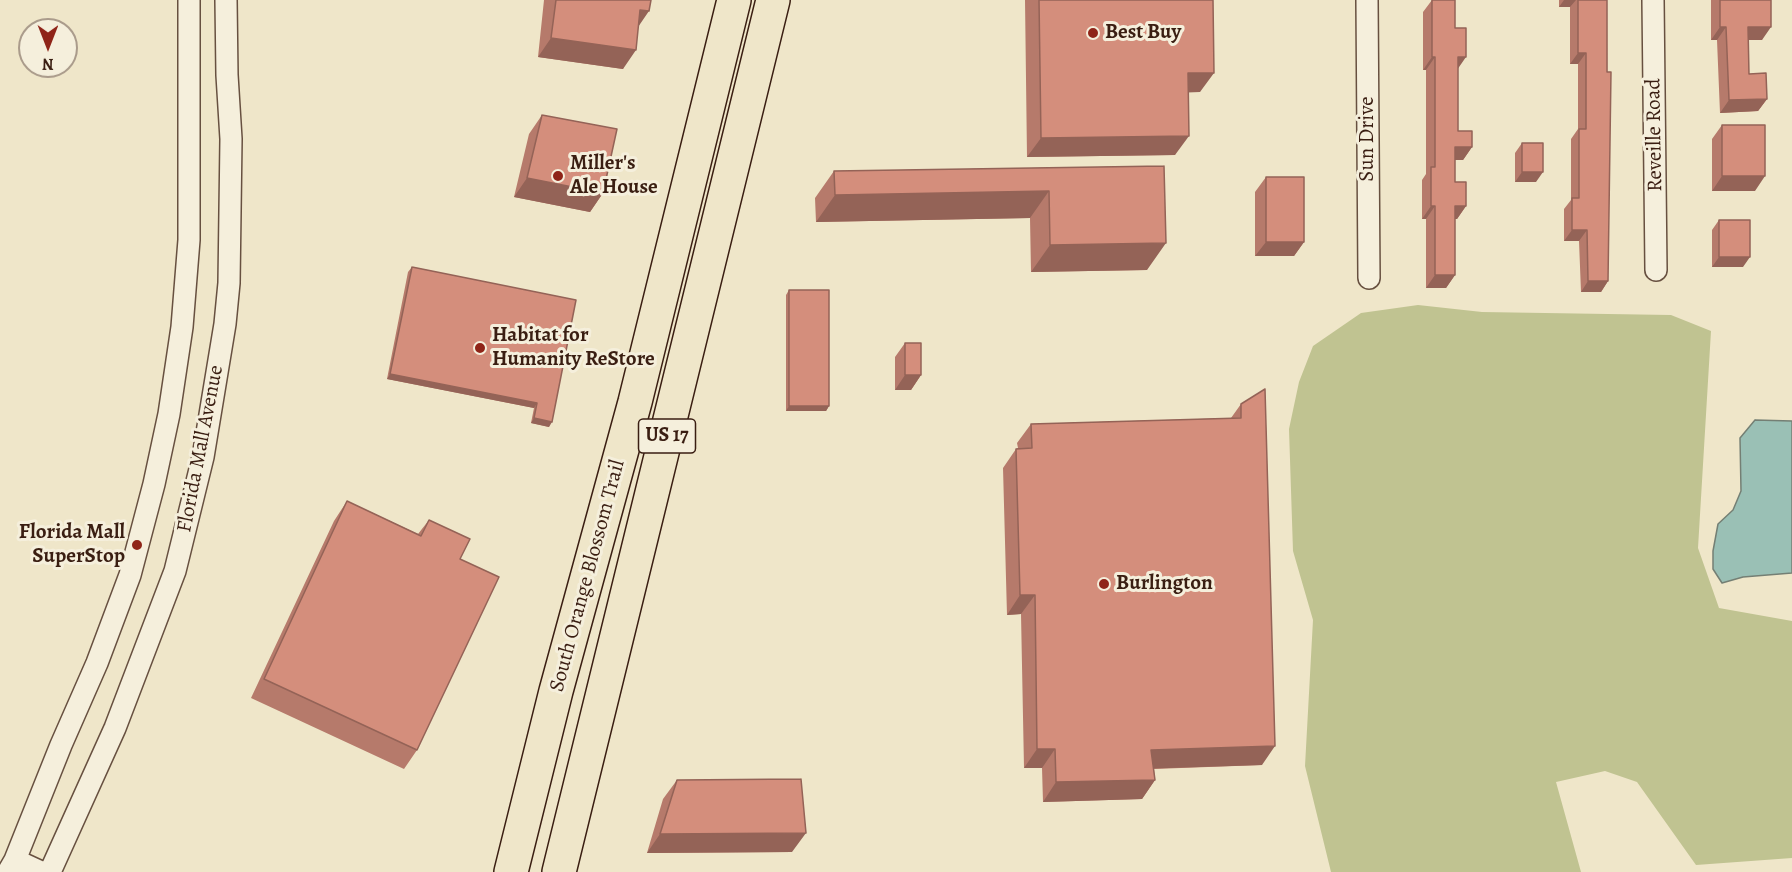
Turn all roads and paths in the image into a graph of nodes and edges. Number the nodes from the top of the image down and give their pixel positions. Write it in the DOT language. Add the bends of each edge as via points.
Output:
graph roads {
  1 [pos="189,0"];
  2 [pos="226,0"];
  3 [pos="734,0"];
  4 [pos="773,0"];
  5 [pos="1367,0"];
  6 [pos="1653,0"];
  7 [pos="1656,270"];
  8 [pos="1369,278"];
  9 [pos="12,866"];
  10 [pos="41,872"];
  11 [pos="50,872"];
  12 [pos="511,872"];
  13 [pos="559,872"];
  1 -- 9 [label="street, Florida Mall Avenue" via="189,240 169,414 130,575"];
  2 -- 11 [label="street, Florida Mall Avenue" via="231,139 229,283 203,457 175,571 115,728"];
  3 -- 12 [label="main road, South Orange Blossom Trail / US 17" via="635,402"];
  4 -- 13 [label="main road, South Orange Blossom Trail / US 17"];
  5 -- 8 [label="street, Sun Drive"];
  6 -- 7 [label="street, Reveille Road"];
  9 -- 10 [label="street"];
}
